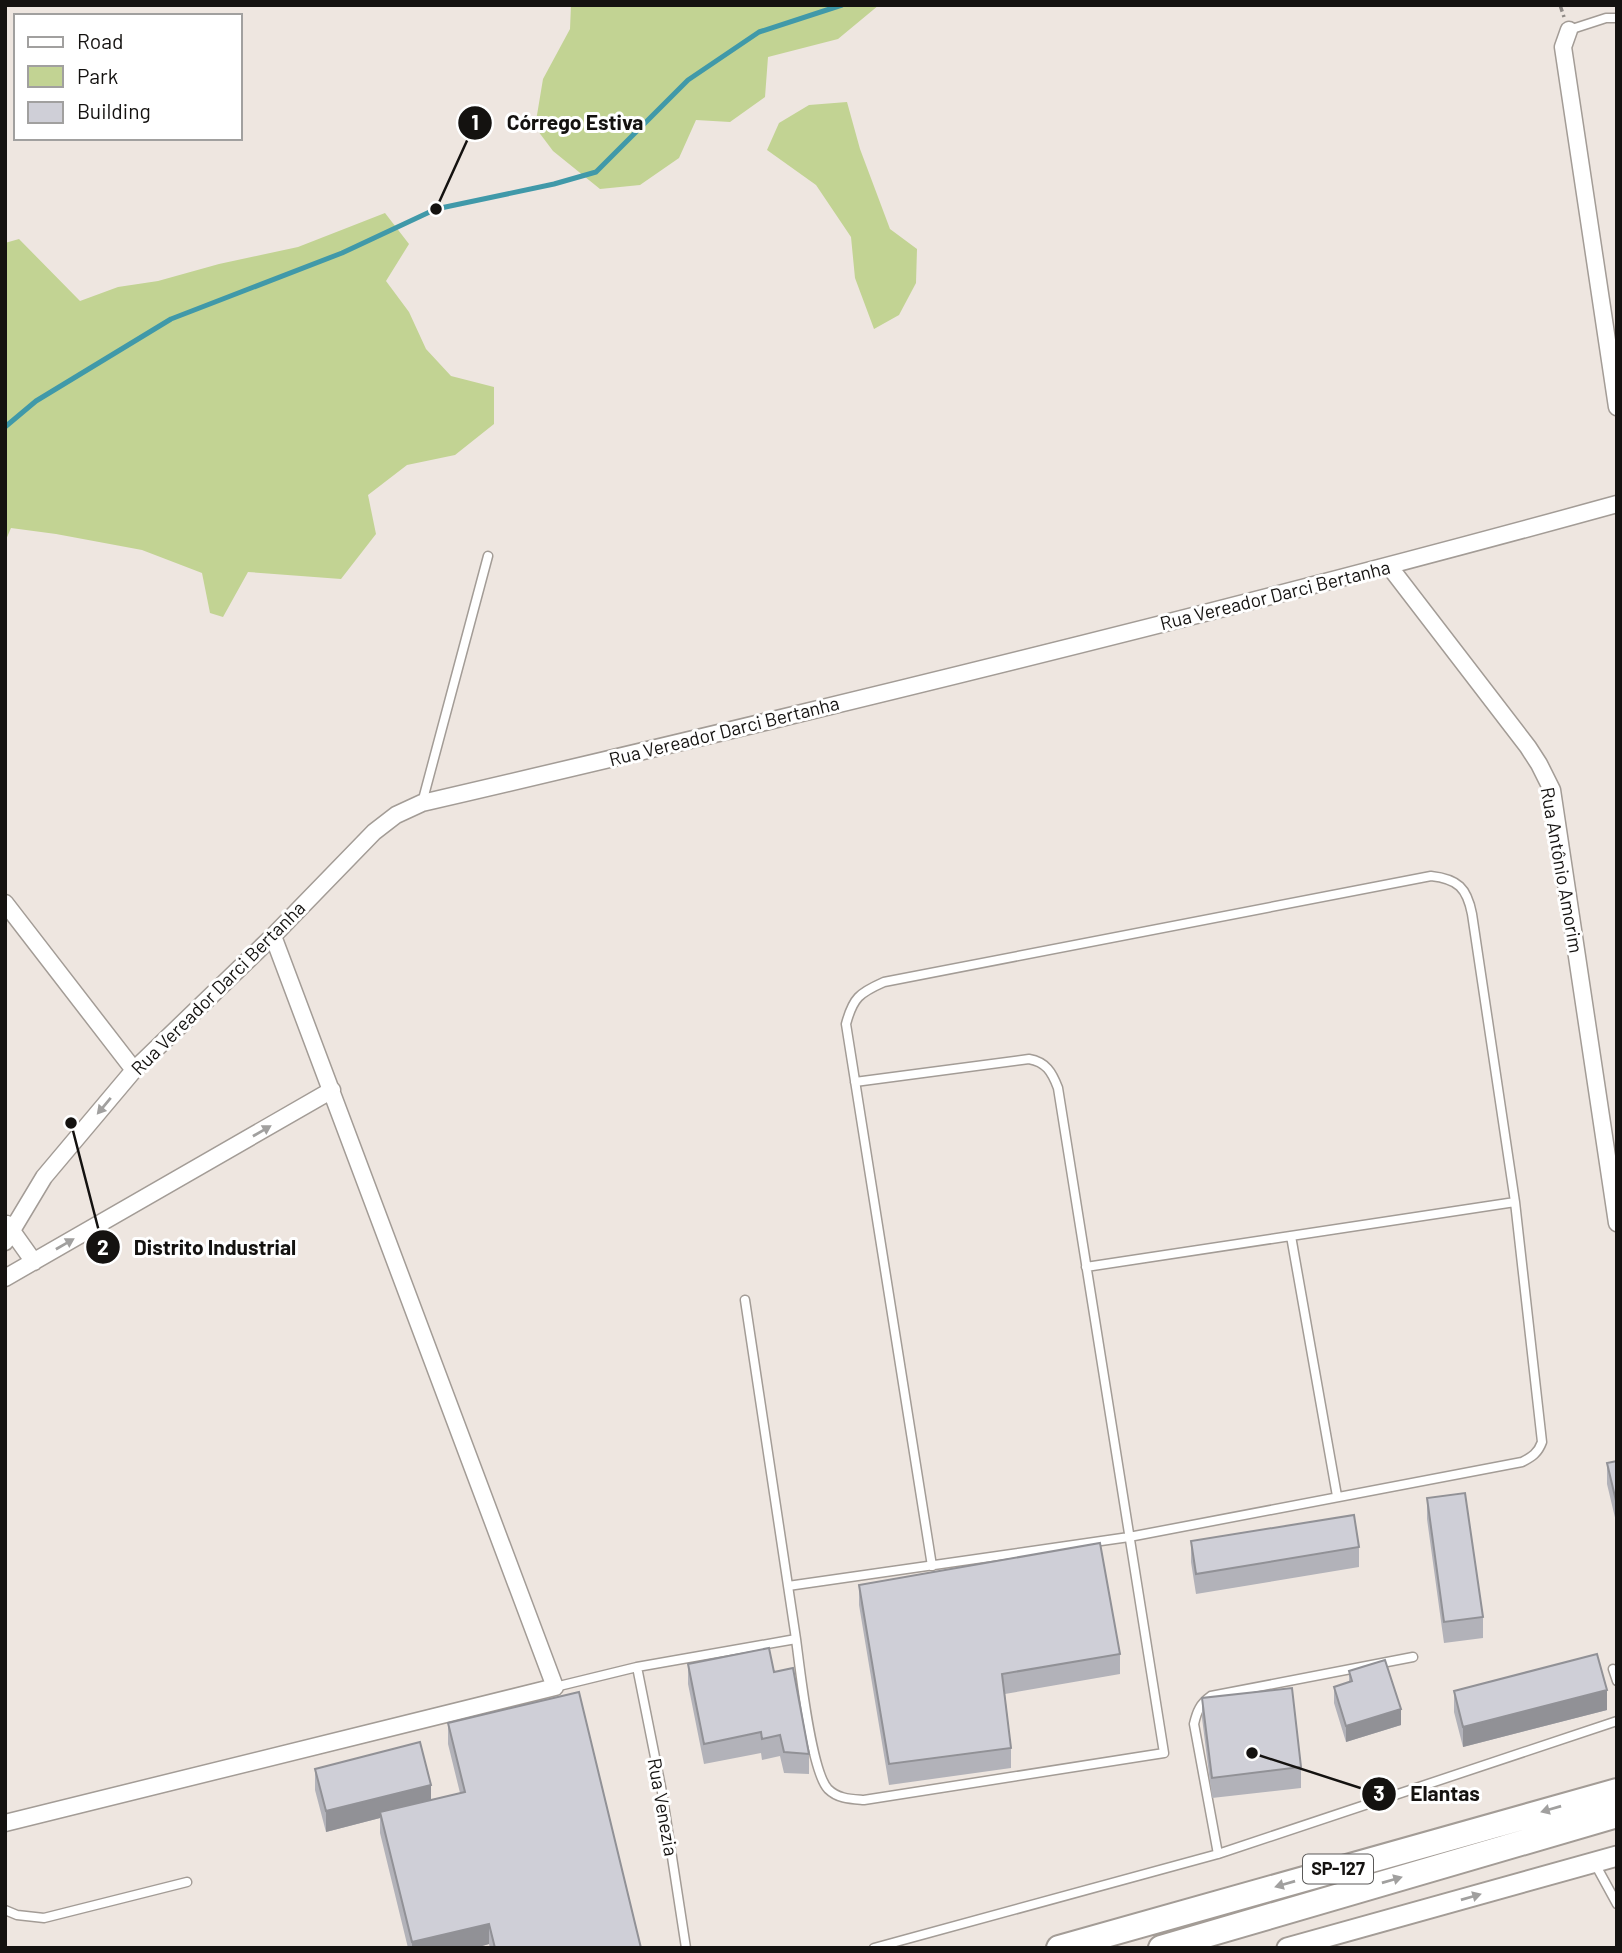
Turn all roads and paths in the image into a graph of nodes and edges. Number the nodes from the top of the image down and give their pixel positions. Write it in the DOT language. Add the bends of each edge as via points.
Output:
graph roads {
  1 [pos="1617,18"];
  2 [pos="1569,30"];
  3 [pos="1617,407"];
  4 [pos="1617,504"];
  5 [pos="488,556"];
  6 [pos="1389,566"];
  7 [pos="422,803"];
  8 [pos="5,903"];
  9 [pos="273,936"];
  10 [pos="134,1070"];
  11 [pos="855,1082"];
  12 [pos="332,1090"];
  13 [pos="1515,1202"];
  14 [pos="1617,1223"];
  15 [pos="7,1232"];
  16 [pos="1291,1236"];
  17 [pos="34,1262"];
  18 [pos="1086,1267"];
  19 [pos="5,1278"];
  20 [pos="745,1300"];
  21 [pos="1337,1496"];
  22 [pos="1129,1537"];
  23 [pos="932,1566"];
  24 [pos="789,1586"];
  25 [pos="796,1639"];
  26 [pos="1413,1657"];
  27 [pos="637,1667"];
  28 [pos="1613,1669"];
  29 [pos="1617,1681"];
  30 [pos="555,1687"];
  31 [pos="1617,1721"];
  32 [pos="1617,1791"];
  33 [pos="1617,1815"];
  34 [pos="5,1823"];
  35 [pos="1217,1854"];
  36 [pos="1617,1856"];
  37 [pos="1594,1862"];
  38 [pos="187,1882"];
  39 [pos="1617,1904"];
  40 [pos="5,1910"];
  41 [pos="686,1948"];
  42 [pos="874,1948"];
  43 [pos="1059,1948"];
  44 [pos="1161,1948"];
  45 [pos="1287,1948"];
  1 -- 2 [label="lane"];
  2 -- 3 [label="street" via="1563,47"];
  4 -- 6 [label="street, Rua Vereador Darci Bertanha"];
  5 -- 7 [label="lane"];
  6 -- 7 [label="street, Rua Vereador Darci Bertanha"];
  6 -- 14 [label="street, Rua Antônio Amorim" via="1528,747 1552,790"];
  7 -- 9 [label="street, Rua Vereador Darci Bertanha" via="374,832"];
  8 -- 10 [label="street"];
  9 -- 10 [label="street, Rua Vereador Darci Bertanha"];
  9 -- 12 [label="street"];
  10 -- 15 [label="street, Rua Vereador Darci Bertanha, one-way" via="44,1177"];
  11 -- 13 [label="lane" via="846,1024 852,1004 867,989 884,982 1431,876 1445,878 1460,885 1469,899"];
  11 -- 18 [label="lane" via="1029,1059 1046,1066 1058,1088"];
  11 -- 23 [label="lane"];
  17 -- 12 [label="street, one-way"];
  12 -- 30 [label="street"];
  13 -- 16 [label="lane"];
  13 -- 21 [label="lane" via="1542,1442 1539,1449 1522,1462"];
  15 -- 17 [label="street"];
  16 -- 18 [label="lane"];
  16 -- 21 [label="lane"];
  17 -- 19 [label="street"];
  18 -- 22 [label="lane"];
  20 -- 24 [label="lane"];
  21 -- 22 [label="lane"];
  22 -- 23 [label="lane"];
  22 -- 25 [label="lane" via="1164,1753 864,1800 845,1799 830,1792 822,1781"];
  23 -- 24 [label="lane"];
  24 -- 25 [label="lane"];
  25 -- 27 [label="lane"];
  26 -- 35 [label="lane" via="1211,1696 1203,1702 1194,1724"];
  27 -- 30 [label="lane"];
  27 -- 41 [label="lane, Rua Venezia"];
  28 -- 29 [label="lane"];
  30 -- 34 [label="street"];
  31 -- 35 [label="lane"];
  32 -- 43 [label="highway, SP-127, one-way"];
  44 -- 33 [label="highway, SP-127, one-way"];
  35 -- 42 [label="lane"];
  36 -- 37 [label="street"];
  37 -- 39 [label="lane"];
  45 -- 37 [label="street, one-way"];
  38 -- 40 [label="lane" via="44,1918"];
}
